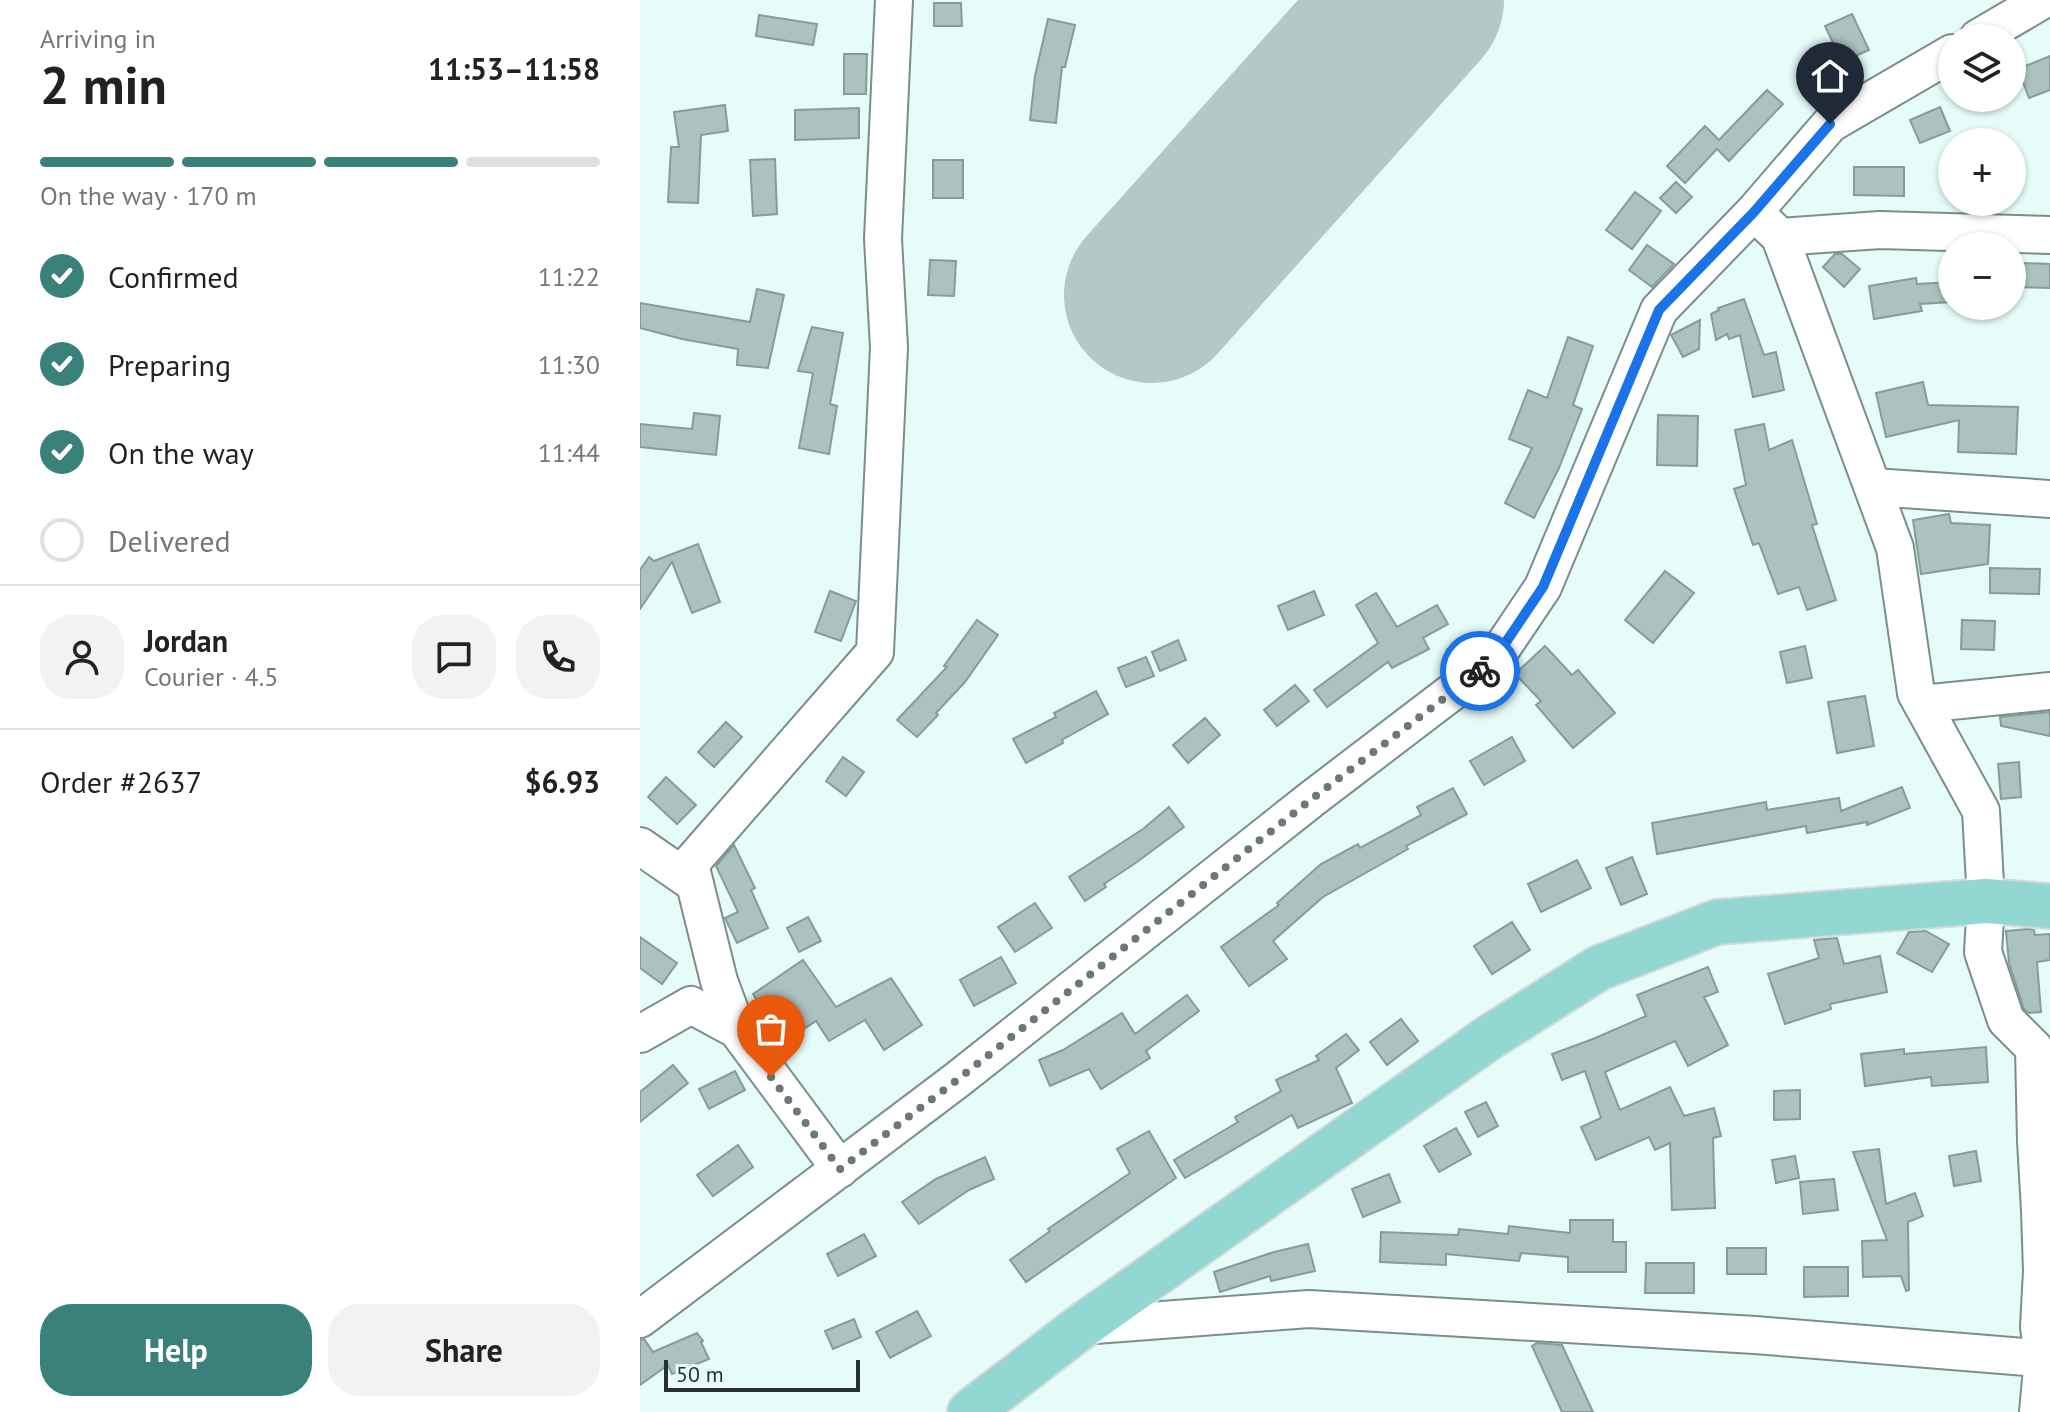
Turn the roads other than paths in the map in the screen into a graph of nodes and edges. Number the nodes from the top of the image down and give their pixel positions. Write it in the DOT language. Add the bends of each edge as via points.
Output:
graph roads {
  1 [pos="894,0"];
  2 [pos="2043,0"];
  3 [pos="2002,24"];
  4 [pos="1938,61"];
  5 [pos="1754,212"];
  6 [pos="2050,235"];
  7 [pos="1780,237"];
  8 [pos="1873,487"];
  9 [pos="2050,499"];
  10 [pos="2050,691"];
  11 [pos="1922,704"];
  12 [pos="640,846"];
  13 [pos="695,884"];
  14 [pos="1986,901"];
  15 [pos="2050,906"];
  16 [pos="737,1030"];
  17 [pos="640,1034"];
  18 [pos="840,1169"];
  19 [pos="640,1319"];
  20 [pos="1082,1326"];
  21 [pos="2046,1358"];
  22 [pos="970,1412"];
  23 [pos="2038,1412"];
  1 -- 13 [label="street" via="883,239 889,347 875,652 690,864"];
  2 -- 3 [label="street"];
  4 -- 5 [label="street" via="1830,124"];
  5 -- 7 [label="street"];
  5 -- 18 [label="street" via="1659,310 1543,587 1494,660"];
  6 -- 7 [label="street" via="1880,230"];
  7 -- 8 [label="street"];
  8 -- 9 [label="street"];
  8 -- 11 [label="street" via="1895,548 1916,693"];
  10 -- 11 [label="street"];
  11 -- 14 [label="street" via="1981,811"];
  12 -- 13 [label="street"];
  13 -- 16 [label="street"];
  14 -- 15 [label="main road"];
  14 -- 20 [label="main road" via="1717,922 1599,968 1490,1037"];
  14 -- 21 [label="street" via="1983,952 2006,1020 2034,1048 2042,1271 2039,1327"];
  16 -- 17 [label="street" via="691,1005"];
  16 -- 18 [label="street"];
  18 -- 19 [label="street"];
  20 -- 21 [label="street" via="1309,1309"];
  20 -- 22 [label="main road"];
  21 -- 23 [label="street"];
}
